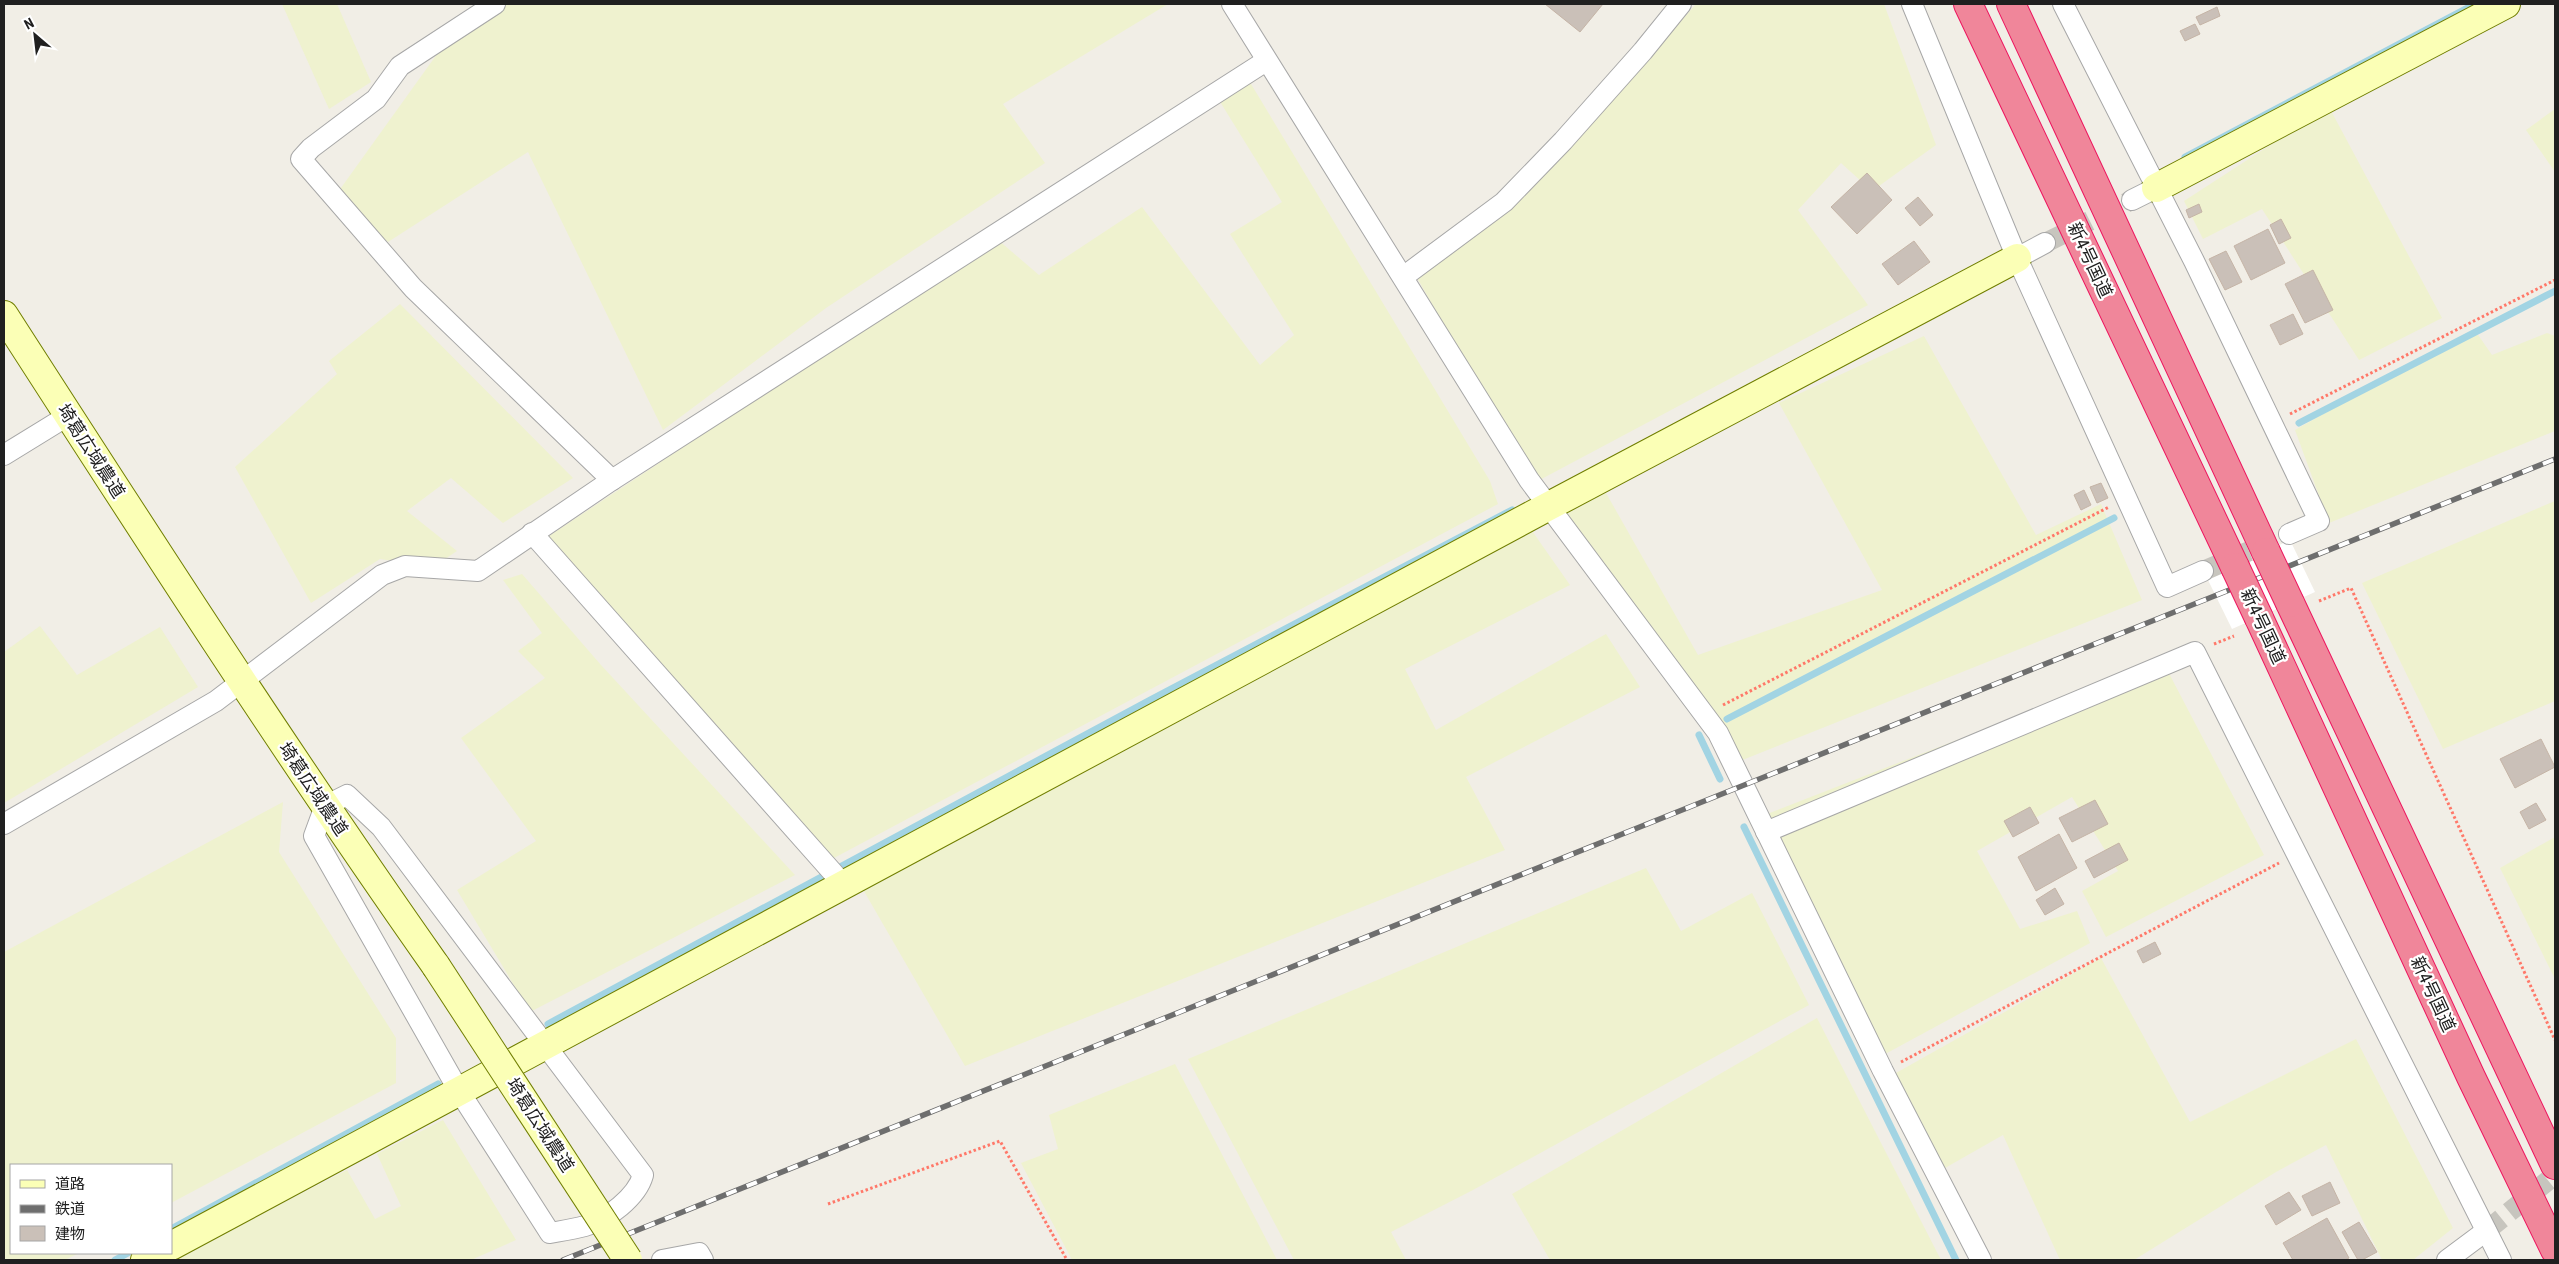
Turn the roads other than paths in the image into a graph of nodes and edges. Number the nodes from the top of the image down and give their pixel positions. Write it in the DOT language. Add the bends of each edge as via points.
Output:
graph roads {
  1 [pos="495,4"];
  2 [pos="1232,4"];
  3 [pos="1681,4"];
  4 [pos="1912,4"];
  5 [pos="1968,4"];
  6 [pos="2011,4"];
  7 [pos="2062,4"];
  8 [pos="2506,4"];
  9 [pos="1266,61"];
  10 [pos="2156,188"];
  11 [pos="2132,200"];
  12 [pos="2045,243"];
  13 [pos="2017,258"];
  14 [pos="1403,277"];
  15 [pos="4,315"];
  16 [pos="68,415"];
  17 [pos="4,455"];
  18 [pos="612,480"];
  19 [pos="1549,506"];
  20 [pos="532,533"];
  21 [pos="2289,534"];
  22 [pos="2203,571"];
  23 [pos="241,682"];
  24 [pos="325,806"];
  25 [pos="4,824"];
  26 [pos="1766,832"];
  27 [pos="843,884"];
  28 [pos="545,1046"];
  29 [pos="459,1091"];
  30 [pos="2555,1164"];
  31 [pos="2486,1231"];
  32 [pos="172,1245"];
  33 [pos="2555,1250"];
  34 [pos="157,1254"];
  35 [pos="145,1260"];
  36 [pos="628,1260"];
  37 [pos="662,1260"];
  38 [pos="703,1260"];
  39 [pos="1981,1260"];
  40 [pos="2447,1260"];
  41 [pos="2502,1260"];
  1 -- 18 [label="street" via="400,66 376,99 311,148 302,159 414,288"];
  2 -- 9 [label="street"];
  3 -- 14 [label="street" via="1631,65 1504,202"];
  4 -- 13 [label="street"];
  5 -- 33 [label="highway, 新4号国道, bridge"];
  6 -- 30 [label="highway, 新4号国道, bridge"];
  7 -- 10 [label="street"];
  8 -- 10 [label="street"];
  9 -- 14 [label="street"];
  9 -- 18 [label="street"];
  10 -- 11 [label="street"];
  10 -- 21 [label="street" via="2319,521"];
  12 -- 13 [label="street"];
  13 -- 19 [label="street"];
  13 -- 22 [label="street" via="2167,587"];
  14 -- 19 [label="street" via="1529,480"];
  15 -- 16 [label="street, 埼葛広域農道"];
  16 -- 17 [label="street"];
  16 -- 23 [label="street, 埼葛広域農道"];
  18 -- 20 [label="street"];
  19 -- 26 [label="street" via="1718,733"];
  19 -- 27 [label="street"];
  20 -- 23 [label="street" via="478,571 405,566 382,574"];
  20 -- 27 [label="street"];
  23 -- 24 [label="street, 埼葛広域農道"];
  23 -- 25 [label="street" via="216,701"];
  24 -- 28 [label="street" via="347,795 381,827"];
  24 -- 29 [label="street" via="314,836"];
  24 -- 36 [label="street, 埼葛広域農道, bridge" via="436,966"];
  26 -- 31 [label="street" via="2195,652"];
  26 -- 39 [label="street" via="1883,1071"];
  27 -- 28 [label="street"];
  28 -- 29 [label="street"];
  28 -- 29 [label="street" via="642,1175 640,1184 618,1209 587,1226 550,1233"];
  29 -- 32 [label="street"];
  31 -- 40 [label="street"];
  31 -- 41 [label="street"];
  34 -- 35 [label="street"];
  37 -- 38 [label="street" via="699,1253"];
}
